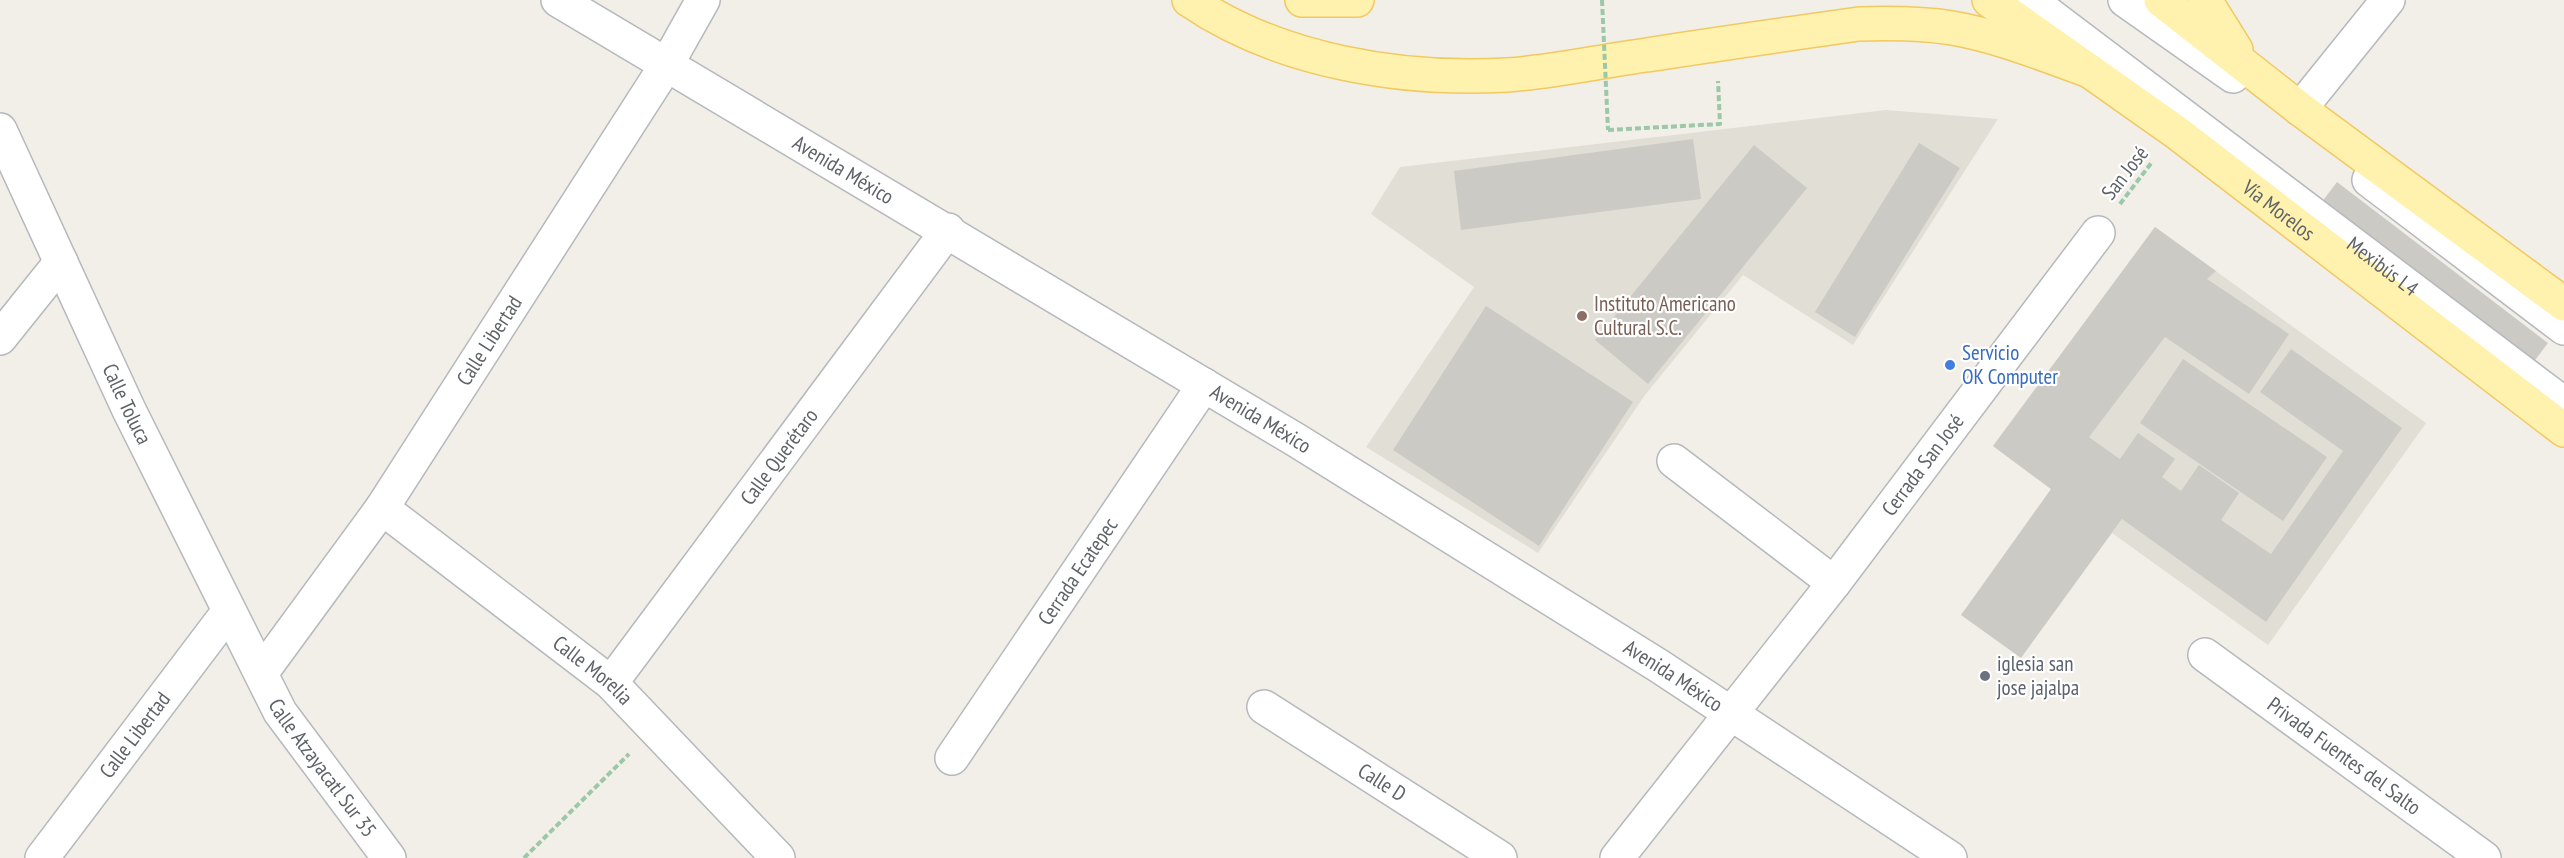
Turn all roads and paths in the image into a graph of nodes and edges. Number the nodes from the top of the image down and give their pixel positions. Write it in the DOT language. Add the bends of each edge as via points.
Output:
graph roads {
  1 [pos="558,0"];
  2 [pos="703,0"];
  3 [pos="1189,0"];
  4 [pos="1302,0"];
  5 [pos="1357,0"];
  6 [pos="1602,0"];
  7 [pos="1989,0"];
  8 [pos="2030,0"];
  9 [pos="2125,0"];
  10 [pos="2161,0"];
  11 [pos="2205,0"];
  12 [pos="2388,0"];
  13 [pos="667,64"];
  14 [pos="2245,67"];
  15 [pos="2090,71"];
  16 [pos="2300,109"];
  17 [pos="1720,124"];
  18 [pos="0,130"];
  19 [pos="2176,132"];
  20 [pos="948,230"];
  21 [pos="2098,233"];
  22 [pos="61,262"];
  23 [pos="2564,304"];
  24 [pos="2564,328"];
  25 [pos="0,338"];
  26 [pos="1204,385"];
  27 [pos="2564,405"];
  28 [pos="2564,430"];
  29 [pos="1674,461"];
  30 [pos="382,508"];
  31 [pos="1834,583"];
  32 [pos="229,611"];
  33 [pos="2205,655"];
  34 [pos="262,672"];
  35 [pos="611,683"];
  36 [pos="1264,707"];
  37 [pos="1731,713"];
  38 [pos="655,728"];
  39 [pos="952,758"];
  40 [pos="42,858"];
  41 [pos="389,858"];
  42 [pos="524,858"];
  43 [pos="778,858"];
  44 [pos="1500,858"];
  45 [pos="1617,858"];
  46 [pos="1950,858"];
  47 [pos="2484,858"];
  1 -- 13 [label="street, Avenida México"];
  2 -- 13 [label="street, Calle Libertad"];
  3 -- 15 [label="main road" via="1270,42 1324,58 1443,75 1508,75 1858,24 1904,23 1952,28 1999,40"];
  4 -- 5 [label="main road"];
  6 -- 17 [label="path, bridge" via="1608,130"];
  7 -- 15 [label="main road, Vía Morelos"];
  8 -- 27 [label="street, Mexibús L4"];
  9 -- 24 [label="street" via="2198,50"];
  10 -- 14 [label="main road"];
  11 -- 14 [label="main road"];
  12 -- 16 [label="street"];
  13 -- 20 [label="street, Avenida México"];
  13 -- 30 [label="street, Calle Libertad"];
  14 -- 16 [label="main road"];
  15 -- 19 [label="main road, Vía Morelos"];
  16 -- 23 [label="main road"];
  18 -- 22 [label="street, Calle Toluca"];
  19 -- 21 [label="path, San José"];
  19 -- 28 [label="main road, Vía Morelos"];
  20 -- 26 [label="street, Avenida México"];
  20 -- 35 [label="street, Calle Querétaro"];
  21 -- 31 [label="street, Cerrada San José"];
  22 -- 25 [label="street"];
  22 -- 32 [label="street, Calle Toluca"];
  26 -- 37 [label="street, Avenida México"];
  26 -- 39 [label="street, Cerrada Ecatepec"];
  29 -- 31 [label="street"];
  30 -- 34 [label="street, Calle Libertad"];
  30 -- 35 [label="street, Calle Morelia"];
  31 -- 37 [label="street, Cerrada San José"];
  32 -- 34 [label="street, Calle Toluca"];
  32 -- 40 [label="street, Calle Libertad"];
  33 -- 47 [label="street, Privada Fuentes del Salto"];
  34 -- 41 [label="street, Calle Atzayacatl Sur 35" via="280,712"];
  35 -- 38 [label="street, Calle Morelia"];
  36 -- 44 [label="street, Calle D"];
  37 -- 45 [label="street, Cerrada San José"];
  37 -- 46 [label="street, Avenida México"];
  38 -- 42 [label="path"];
  38 -- 43 [label="street, Calle Morelia"];
}
